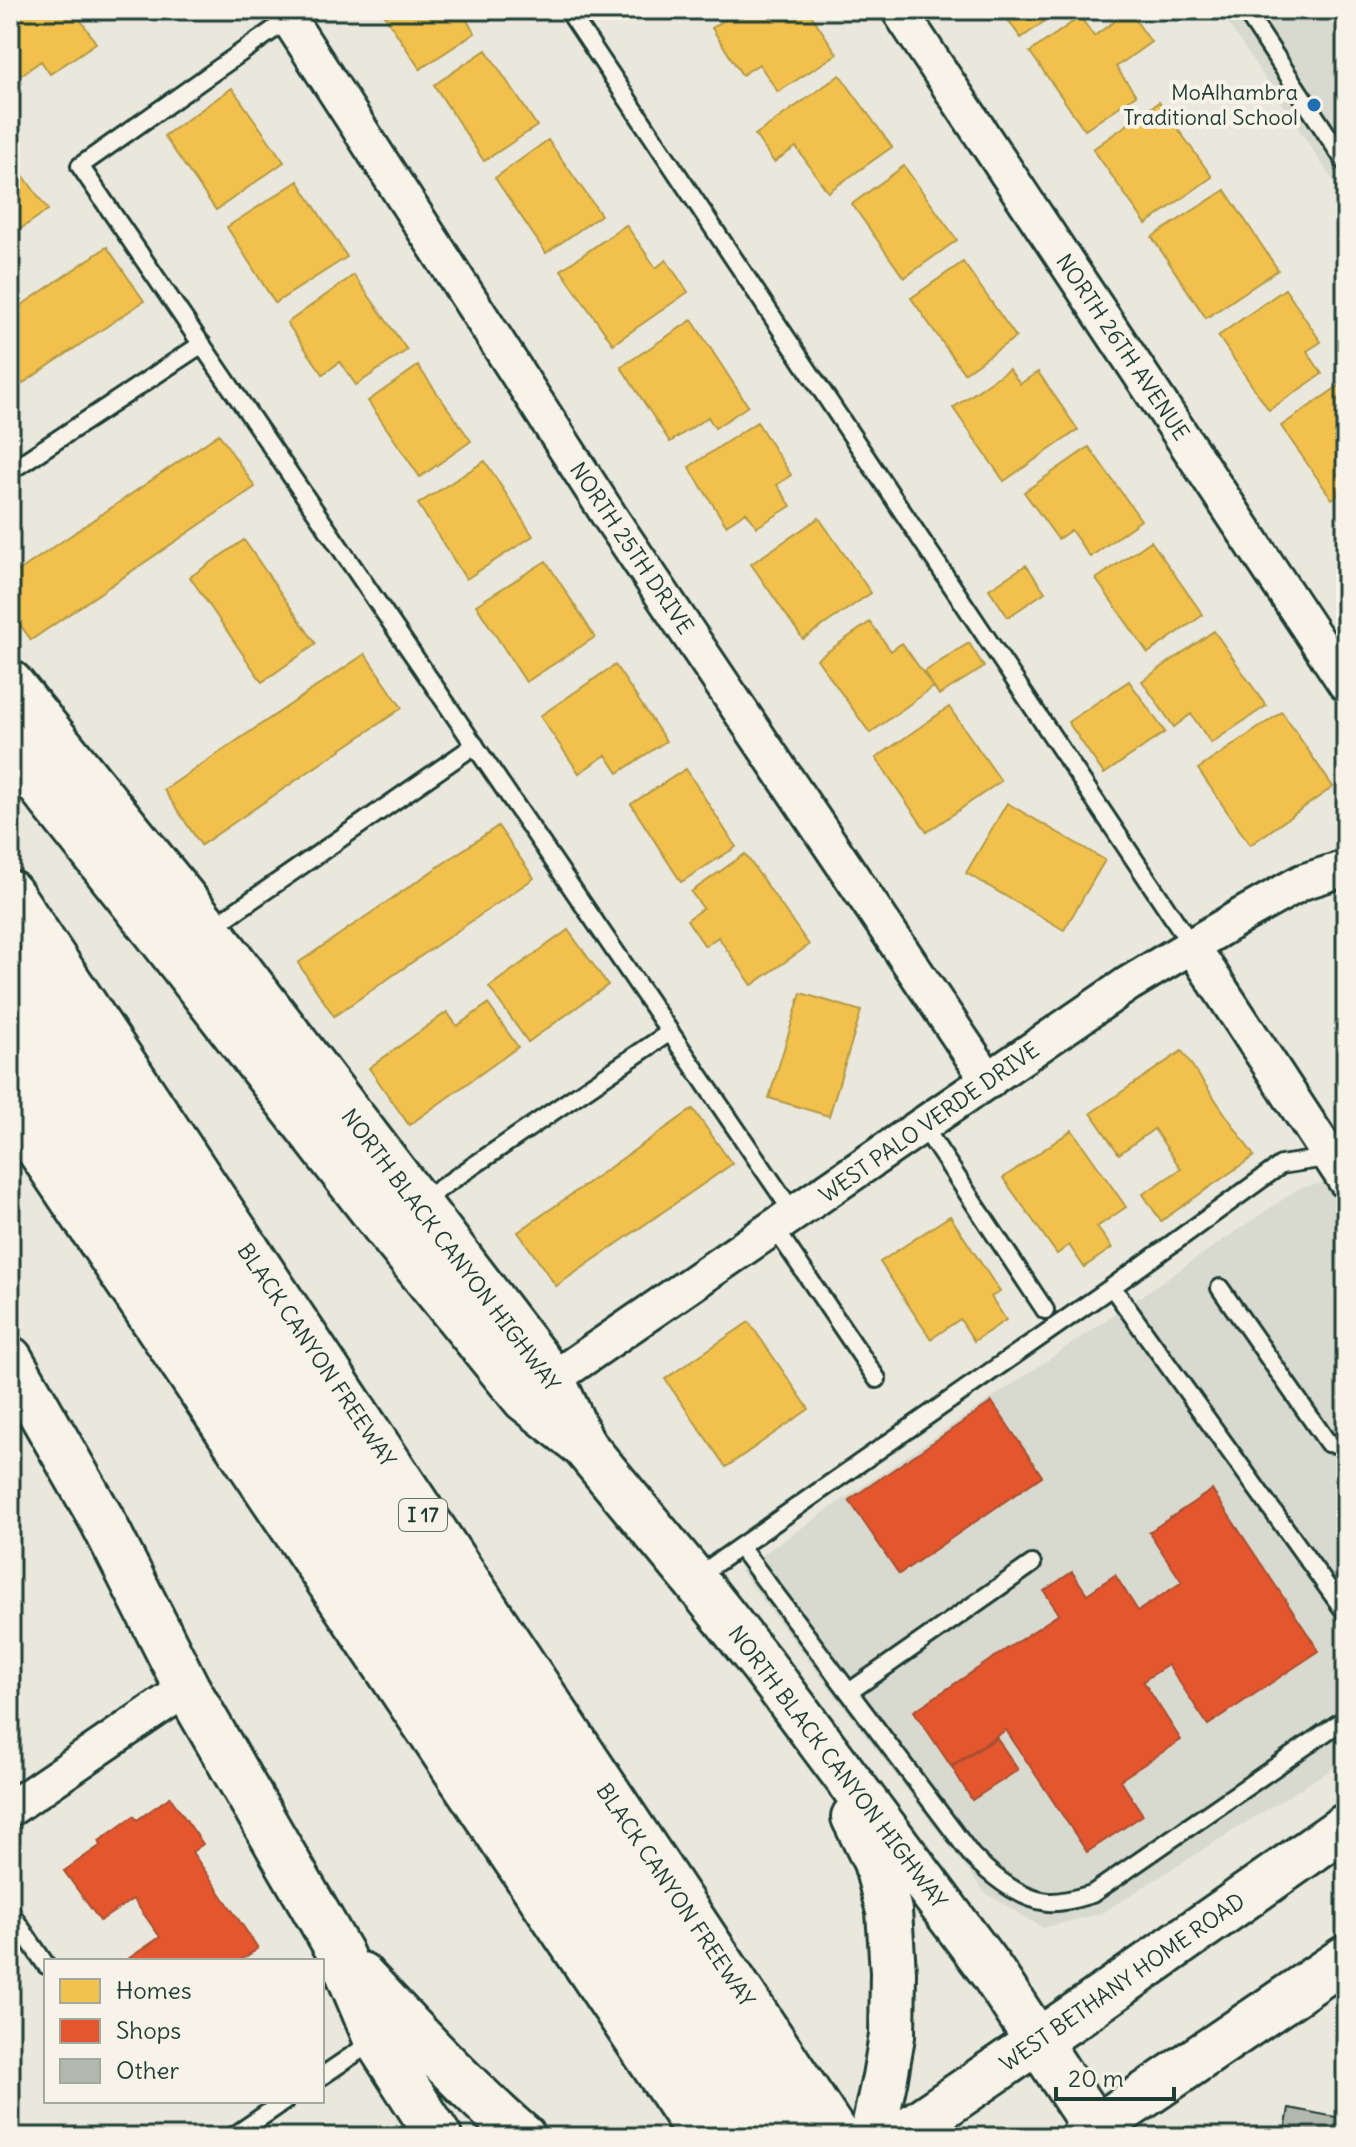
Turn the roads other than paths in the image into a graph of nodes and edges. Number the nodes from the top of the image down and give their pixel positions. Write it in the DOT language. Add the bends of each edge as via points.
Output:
graph roads {
  1 [pos="568,10"];
  2 [pos="899,10"];
  3 [pos="1245,10"];
  4 [pos="291,13"];
  5 [pos="1346,163"];
  6 [pos="202,344"];
  7 [pos="10,471"];
  8 [pos="10,683"];
  9 [pos="1346,684"];
  10 [pos="475,745"];
  11 [pos="10,748"];
  12 [pos="1346,868"];
  13 [pos="10,893"];
  14 [pos="209,930"];
  15 [pos="1192,946"];
  16 [pos="10,970"];
  17 [pos="670,1032"];
  18 [pos="10,1033"];
  19 [pos="989,1081"];
  20 [pos="10,1106"];
  21 [pos="923,1126"];
  22 [pos="1341,1164"];
  23 [pos="418,1203"];
  24 [pos="784,1221"];
  25 [pos="1112,1287"];
  26 [pos="1220,1288"];
  27 [pos="1045,1310"];
  28 [pos="10,1359"];
  29 [pos="877,1379"];
  30 [pos="538,1389"];
  31 [pos="1346,1445"];
  32 [pos="740,1547"];
  33 [pos="1032,1564"];
  34 [pos="694,1579"];
  35 [pos="1346,1613"];
  36 [pos="764,1667"];
  37 [pos="187,1688"];
  38 [pos="849,1692"];
  39 [pos="1346,1718"];
  40 [pos="10,1809"];
  41 [pos="1346,1826"];
  42 [pos="10,1912"];
  43 [pos="336,1956"];
  44 [pos="1346,1958"];
  45 [pos="44,1962"];
  46 [pos="376,2039"];
  47 [pos="1037,2042"];
  48 [pos="324,2075"];
  49 [pos="282,2103"];
  50 [pos="913,2130"];
  51 [pos="1093,2134"];
  52 [pos="232,2137"];
  53 [pos="439,2137"];
  54 [pos="523,2137"];
  55 [pos="702,2137"];
  56 [pos="749,2137"];
  57 [pos="788,2137"];
  58 [pos="837,2137"];
  59 [pos="872,2137"];
  1 -- 15 [label="lane"];
  2 -- 9 [label="street, NORTH 26TH AVENUE"];
  3 -- 5 [label="lane"];
  4 -- 6 [label="lane" via="80,166"];
  4 -- 19 [label="street, NORTH 25TH DRIVE" via="610,517"];
  6 -- 7 [label="lane"];
  6 -- 10 [label="lane"];
  8 -- 14 [label="main road, NORTH BLACK CANYON HIGHWAY"];
  10 -- 14 [label="lane"];
  10 -- 17 [label="lane"];
  11 -- 30 [label="main road" via="386,1228"];
  12 -- 15 [label="street, WEST PALO VERDE DRIVE" via="1302,882"];
  13 -- 58 [label="main road, BLACK CANYON FREEWAY / I 17"];
  14 -- 23 [label="main road, NORTH BLACK CANYON HIGHWAY"];
  15 -- 19 [label="street, WEST PALO VERDE DRIVE"];
  15 -- 22 [label="street"];
  16 -- 57 [label="main road"];
  17 -- 23 [label="lane"];
  17 -- 24 [label="lane"];
  18 -- 56 [label="main road"];
  19 -- 21 [label="street, WEST PALO VERDE DRIVE"];
  20 -- 55 [label="main road"];
  21 -- 24 [label="street, WEST PALO VERDE DRIVE"];
  21 -- 27 [label="lane"];
  22 -- 25 [label="lane" via="1281,1165"];
  23 -- 30 [label="main road, NORTH BLACK CANYON HIGHWAY"];
  24 -- 29 [label="lane"];
  24 -- 30 [label="street, WEST PALO VERDE DRIVE"];
  25 -- 32 [label="lane"];
  25 -- 35 [label="lane"];
  26 -- 31 [label="lane" via="1328,1443"];
  28 -- 37 [label="main road" via="102,1520"];
  30 -- 34 [label="main road, NORTH BLACK CANYON HIGHWAY"];
  32 -- 34 [label="lane"];
  32 -- 38 [label="lane"];
  33 -- 38 [label="lane"];
  34 -- 36 [label="main road, NORTH BLACK CANYON HIGHWAY"];
  36 -- 47 [label="main road, NORTH BLACK CANYON HIGHWAY" via="992,1972"];
  36 -- 59 [label="main road" via="846,1800 876,1862 889,1911 892,2036"];
  37 -- 40 [label="street"];
  37 -- 43 [label="main road"];
  38 -- 39 [label="lane" via="972,1856 1020,1893 1047,1902 1092,1894"];
  41 -- 47 [label="main road, WEST BETHANY HOME ROAD"];
  42 -- 45 [label="lane"];
  43 -- 46 [label="main road"];
  43 -- 54 [label="main road"];
  44 -- 51 [label="main road"];
  46 -- 48 [label="lane"];
  46 -- 53 [label="main road"];
  47 -- 50 [label="main road, WEST BETHANY HOME ROAD"];
  47 -- 51 [label="main road, NORTH BLACK CANYON HIGHWAY"];
  49 -- 52 [label="lane"];
}
